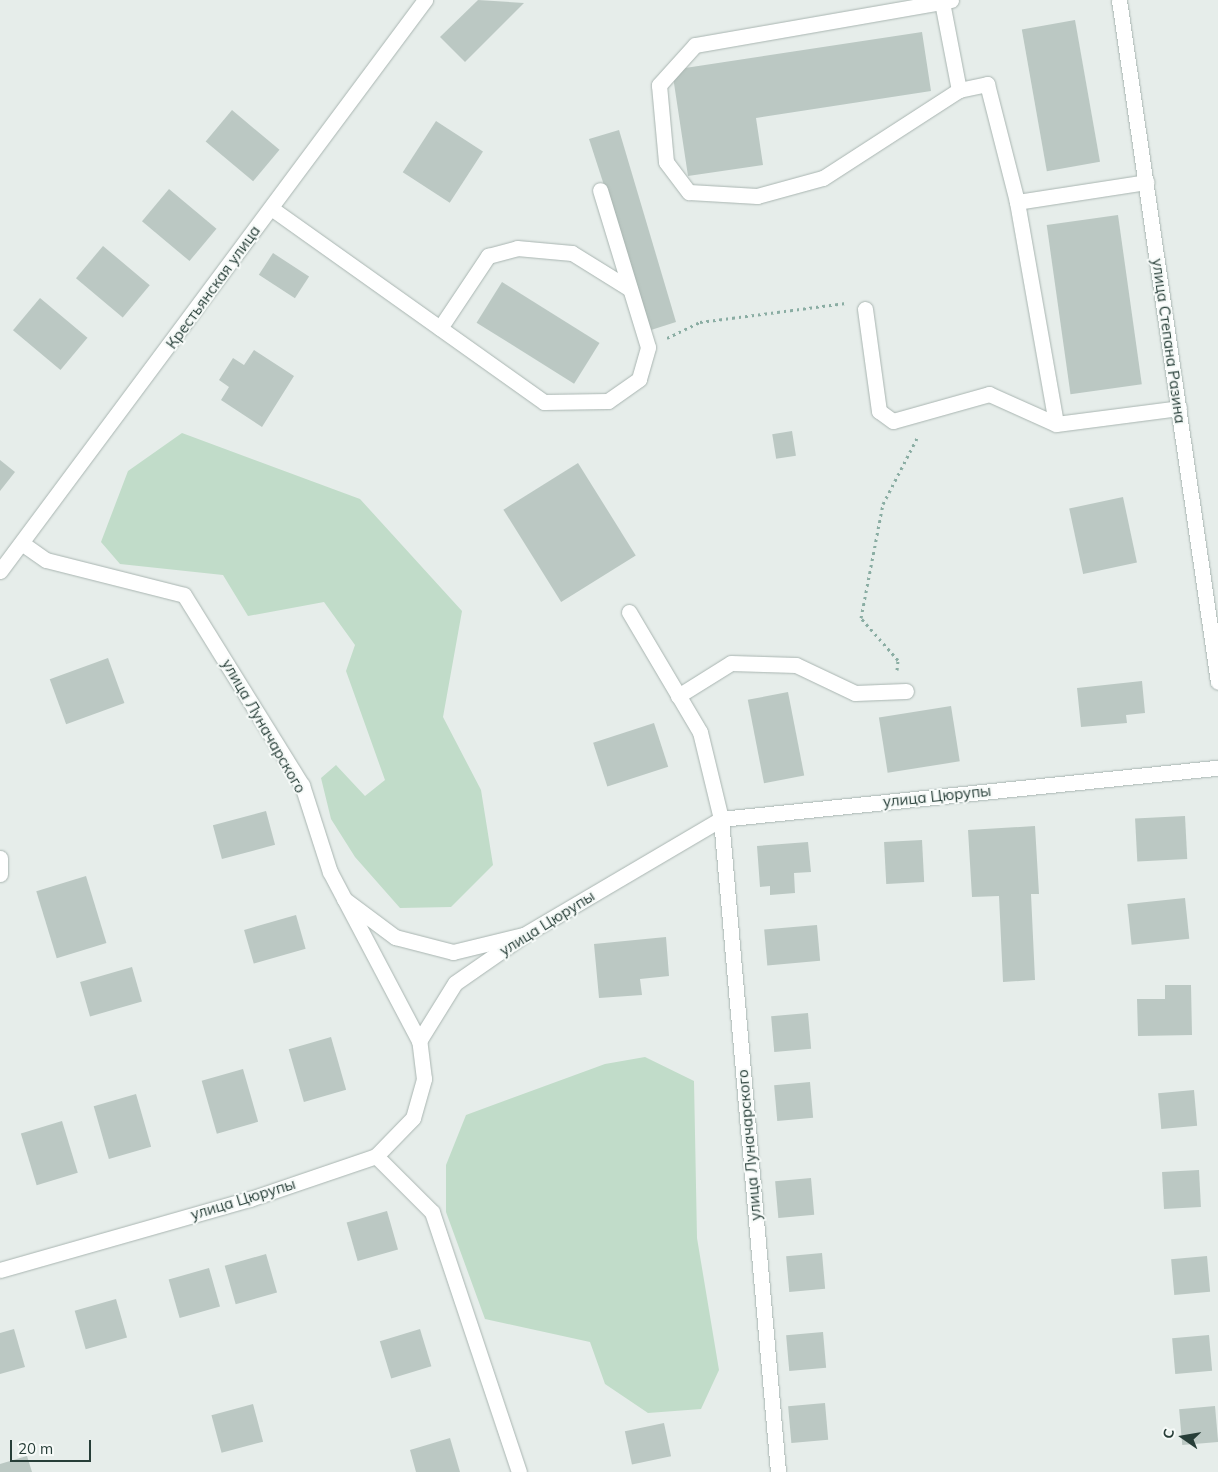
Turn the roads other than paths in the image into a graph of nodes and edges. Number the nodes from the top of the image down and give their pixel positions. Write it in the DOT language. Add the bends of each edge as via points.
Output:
graph roads {
  1 [pos="425,0"];
  2 [pos="1120,0"];
  3 [pos="946,1"];
  4 [pos="959,90"];
  5 [pos="1146,182"];
  6 [pos="600,190"];
  7 [pos="1017,202"];
  8 [pos="271,208"];
  9 [pos="630,289"];
  10 [pos="865,309"];
  11 [pos="440,328"];
  12 [pos="1179,408"];
  13 [pos="1056,424"];
  14 [pos="12,550"];
  15 [pos="0,571"];
  16 [pos="629,612"];
  17 [pos="1218,682"];
  18 [pos="901,691"];
  19 [pos="678,696"];
  20 [pos="1218,768"];
  21 [pos="721,819"];
  22 [pos="0,858"];
  23 [pos="0,874"];
  24 [pos="344,899"];
  25 [pos="524,935"];
  26 [pos="420,1041"];
  27 [pos="376,1156"];
  28 [pos="0,1270"];
  29 [pos="519,1472"];
  30 [pos="778,1472"];
  1 -- 8 [label="street, Крестьянская улица"];
  2 -- 5 [label="street, улица Степана Разина"];
  3 -- 4 [label="street"];
  3 -- 4 [label="street" via="695,45 659,85 666,162 689,192 757,196 823,178"];
  4 -- 7 [label="street" via="987,84"];
  5 -- 7 [label="street"];
  5 -- 12 [label="street, улица Степана Разина"];
  6 -- 9 [label="street"];
  7 -- 13 [label="street"];
  8 -- 11 [label="street"];
  8 -- 14 [label="street, Крестьянская улица"];
  9 -- 11 [label="street" via="572,253 518,248 488,256"];
  9 -- 11 [label="street" via="648,346 639,379 608,400 544,402"];
  10 -- 13 [label="street" via="879,411 892,421 988,394"];
  12 -- 13 [label="street"];
  12 -- 17 [label="street, улица Степана Разина"];
  14 -- 15 [label="street, Крестьянская улица"];
  14 -- 24 [label="street, улица Луначарского" via="184,595 302,785"];
  16 -- 19 [label="street, улица Луначарского"];
  18 -- 19 [label="street" via="855,693 796,666 731,663"];
  19 -- 21 [label="street, улица Луначарского" via="700,732"];
  20 -- 21 [label="street, улица Цюрупы"];
  21 -- 25 [label="street, улица Цюрупы"];
  21 -- 30 [label="street, улица Луначарского"];
  22 -- 23 [label="street"];
  24 -- 25 [label="street" via="395,937 453,952"];
  24 -- 26 [label="street, улица Луначарского"];
  25 -- 26 [label="street, улица Цюрупы" via="455,983"];
  26 -- 27 [label="street, улица Цюрупы" via="424,1078 413,1118"];
  27 -- 28 [label="street, улица Цюрупы" via="250,1199"];
  27 -- 29 [label="street" via="432,1212"];
}
